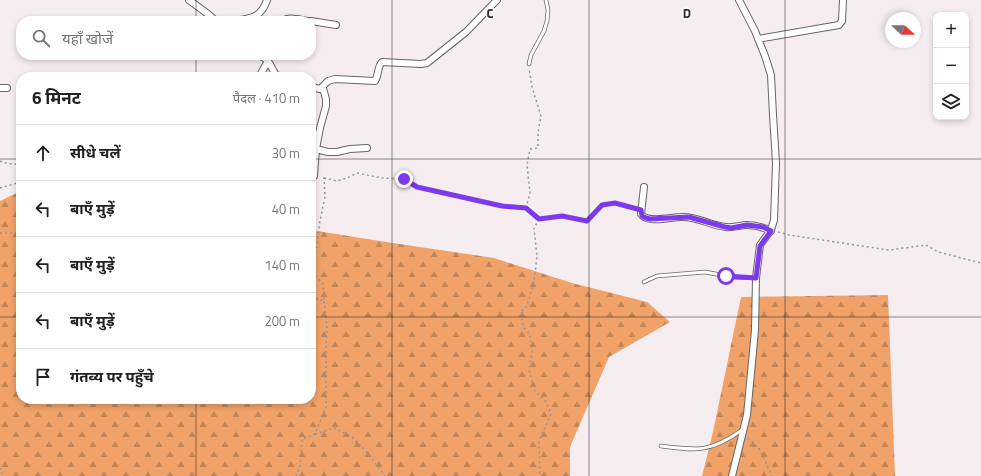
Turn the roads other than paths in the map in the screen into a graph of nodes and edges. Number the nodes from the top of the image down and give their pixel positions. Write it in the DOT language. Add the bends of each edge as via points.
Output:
graph roads {
  1 [pos="189,0"];
  2 [pos="267,0"];
  3 [pos="497,0"];
  4 [pos="546,0"];
  5 [pos="738,0"];
  6 [pos="843,0"];
  7 [pos="210,16"];
  8 [pos="255,16"];
  9 [pos="316,22"];
  10 [pos="336,26"];
  11 [pos="758,39"];
  12 [pos="264,60"];
  13 [pos="267,60"];
  14 [pos="529,64"];
  15 [pos="260,72"];
  16 [pos="275,72"];
  17 [pos="316,88"];
  18 [pos="323,88"];
  19 [pos="367,148"];
  20 [pos="316,149"];
  21 [pos="644,187"];
  22 [pos="771,230"];
  23 [pos="756,278"];
  24 [pos="644,282"];
  25 [pos="743,430"];
  26 [pos="661,446"];
  27 [pos="732,476"];
  1 -- 7 [label="street"];
  2 -- 8 [label="street" via="260,13"];
  3 -- 18 [label="street" via="466,32 427,63 382,62 375,81 335,79 328,81"];
  4 -- 14 [label="lane" via="547,21"];
  5 -- 11 [label="street"];
  6 -- 11 [label="street" via="842,21 839,25"];
  9 -- 10 [label="street"];
  11 -- 22 [label="street" via="771,75 776,163 774,220"];
  12 -- 15 [label="street"];
  13 -- 16 [label="street"];
  17 -- 18 [label="street"];
  18 -- 20 [label="street" via="326,106"];
  19 -- 20 [label="street" via="332,152"];
  21 -- 22 [label="street" via="641,210 642,216 646,218 689,217 731,228 747,225"];
  22 -- 23 [label="street" via="760,246"];
  23 -- 24 [label="lane" via="705,272 657,276"];
  23 -- 25 [label="street" via="755,330 747,415"];
  25 -- 26 [label="lane" via="726,441 705,448"];
  25 -- 27 [label="street"];
}
